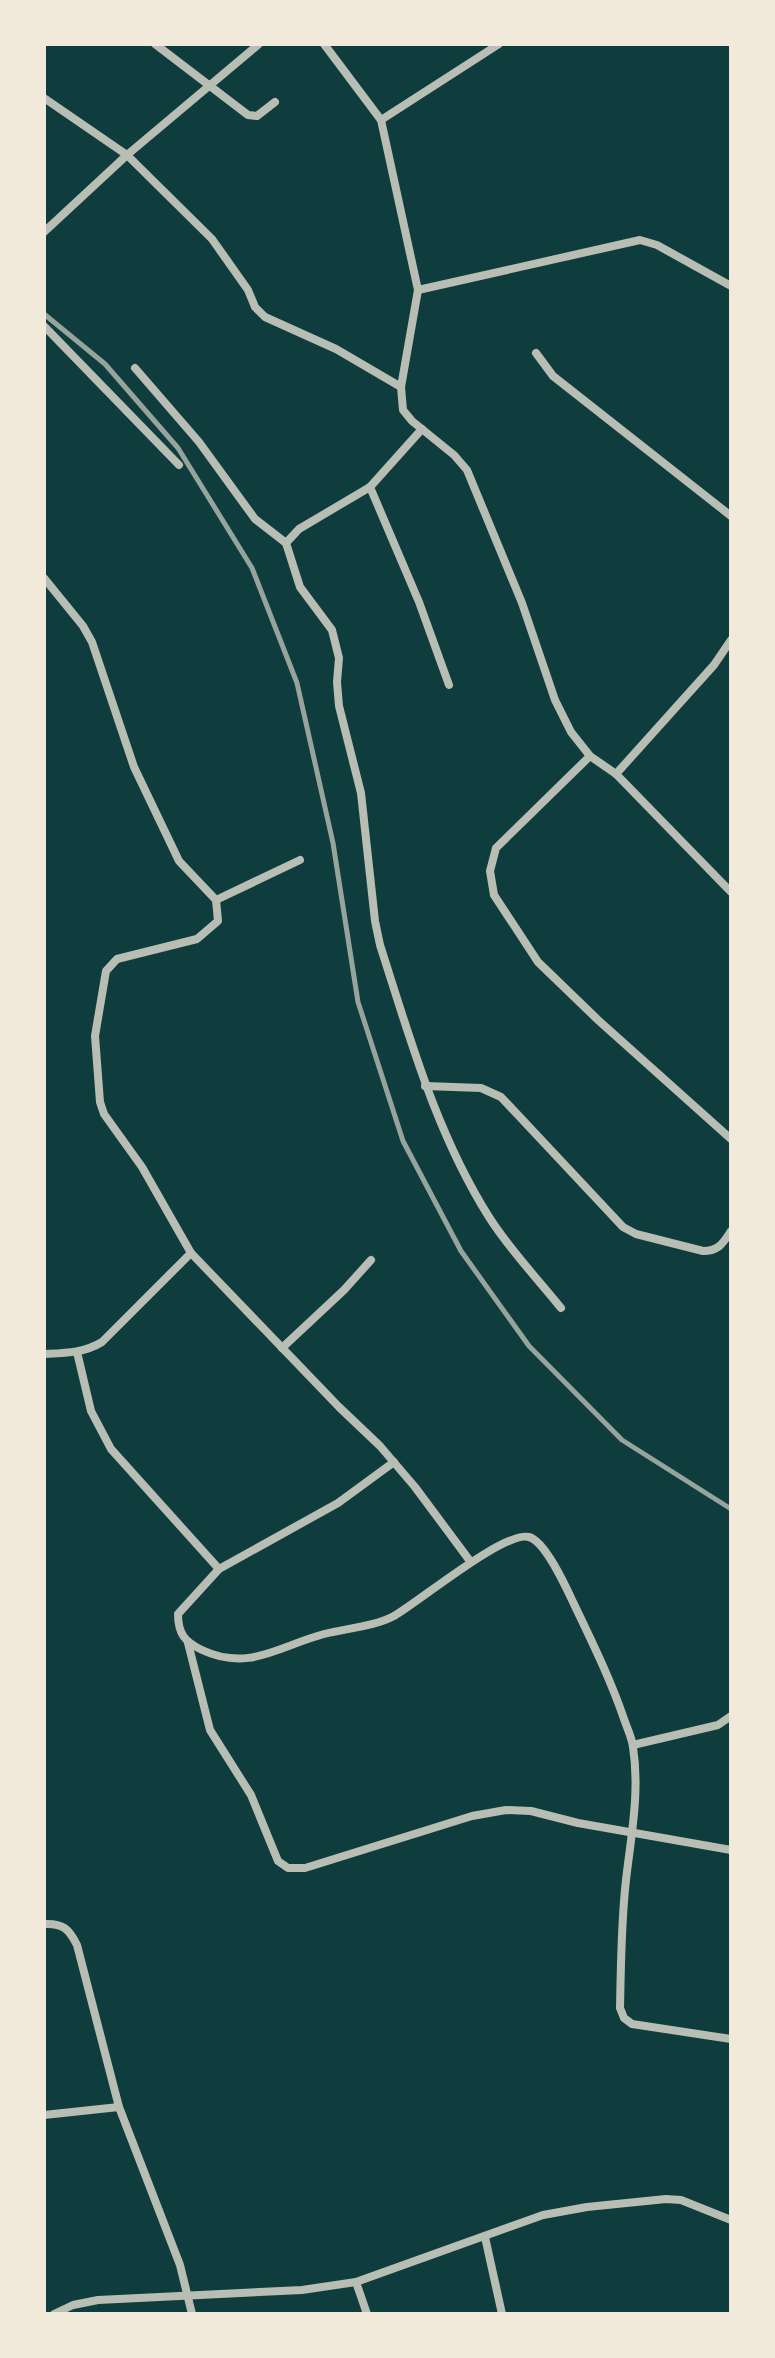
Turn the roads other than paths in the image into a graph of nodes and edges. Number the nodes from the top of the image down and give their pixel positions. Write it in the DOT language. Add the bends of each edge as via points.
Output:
graph roads {
  1 [pos="155,44"];
  2 [pos="259,44"];
  3 [pos="324,44"];
  4 [pos="499,44"];
  5 [pos="207,86"];
  6 [pos="44,98"];
  7 [pos="275,102"];
  8 [pos="381,120"];
  9 [pos="127,155"];
  10 [pos="44,232"];
  11 [pos="731,286"];
  12 [pos="418,290"];
  13 [pos="44,326"];
  14 [pos="536,353"];
  15 [pos="135,368"];
  16 [pos="401,387"];
  17 [pos="422,429"];
  18 [pos="179,465"];
  19 [pos="370,487"];
  20 [pos="731,516"];
  21 [pos="286,543"];
  22 [pos="44,578"];
  23 [pos="54,594"];
  24 [pos="44,599"];
  25 [pos="731,640"];
  26 [pos="449,685"];
  27 [pos="590,756"];
  28 [pos="616,774"];
  29 [pos="300,860"];
  30 [pos="731,892"];
  31 [pos="216,900"];
  32 [pos="425,1086"];
  33 [pos="731,1139"];
  34 [pos="731,1231"];
  35 [pos="191,1253"];
  36 [pos="371,1260"];
  37 [pos="561,1308"];
  38 [pos="282,1348"];
  39 [pos="77,1352"];
  40 [pos="44,1354"];
  41 [pos="394,1462"];
  42 [pos="470,1561"];
  43 [pos="219,1569"];
  44 [pos="188,1643"];
  45 [pos="731,1716"];
  46 [pos="633,1745"];
  47 [pos="633,1833"];
  48 [pos="731,1850"];
  49 [pos="44,1924"];
  50 [pos="731,2039"];
  51 [pos="119,2107"];
  52 [pos="44,2115"];
  53 [pos="731,2220"];
  54 [pos="485,2237"];
  55 [pos="356,2282"];
  56 [pos="189,2294"];
  57 [pos="54,2314"];
  58 [pos="192,2314"];
  59 [pos="367,2314"];
  60 [pos="502,2314"];
  1 -- 5 [label="street"];
  2 -- 5 [label="street"];
  3 -- 8 [label="street"];
  4 -- 8 [label="street"];
  5 -- 7 [label="street" via="248,115 257,116"];
  5 -- 9 [label="street"];
  6 -- 9 [label="street"];
  8 -- 12 [label="street"];
  9 -- 10 [label="street"];
  9 -- 16 [label="street" via="212,239 265,317 336,349"];
  11 -- 12 [label="street" via="640,240"];
  12 -- 16 [label="street"];
  13 -- 18 [label="street"];
  14 -- 20 [label="street" via="553,376"];
  15 -- 21 [label="street" via="199,442 255,519"];
  16 -- 17 [label="street" via="403,410"];
  17 -- 19 [label="street"];
  17 -- 27 [label="street" via="467,470 555,700"];
  19 -- 21 [label="street" via="299,529"];
  19 -- 26 [label="street"];
  21 -- 32 [label="street" via="300,587 332,630 339,658 339,706 361,793 375,921"];
  22 -- 23 [label="street"];
  23 -- 24 [label="street"];
  23 -- 31 [label="street" via="92,642 134,767 179,861"];
  25 -- 28 [label="street"];
  27 -- 28 [label="street"];
  27 -- 33 [label="street" via="496,848 490,871 494,895 538,962"];
  28 -- 30 [label="street"];
  29 -- 31 [label="street"];
  31 -- 35 [label="street" via="218,921 197,939 117,959 106,971 95,1036 104,1114 142,1167"];
  32 -- 34 [label="street" via="481,1088 501,1097 623,1227 636,1234 713,1251"];
  32 -- 37 [label="street" via="490,1219"];
  35 -- 38 [label="street"];
  35 -- 39 [label="street" via="102,1342"];
  36 -- 38 [label="street"];
  38 -- 41 [label="street"];
  39 -- 40 [label="street"];
  39 -- 43 [label="street" via="91,1411 111,1449"];
  41 -- 42 [label="street"];
  41 -- 43 [label="street" via="338,1503"];
  42 -- 44 [label="street" via="380,1622 320,1635 249,1660 225,1659"];
  42 -- 46 [label="street" via="518,1538 537,1542 562,1579"];
  43 -- 44 [label="street" via="178,1614 178,1627"];
  44 -- 47 [label="street" via="210,1730 251,1795 278,1861 288,1868 305,1868 506,1810"];
  45 -- 46 [label="street" via="718,1725"];
  46 -- 47 [label="street"];
  47 -- 48 [label="street"];
  47 -- 50 [label="street" via="621,1940 624,2018 632,2024"];
  49 -- 51 [label="street" via="60,1924 77,1945"];
  51 -- 52 [label="street"];
  51 -- 56 [label="street"];
  53 -- 54 [label="street" via="681,2200 638,2200 543,2215"];
  54 -- 55 [label="street"];
  54 -- 60 [label="street"];
  55 -- 56 [label="street" via="302,2290"];
  55 -- 59 [label="street"];
  56 -- 57 [label="street" via="98,2300"];
  56 -- 58 [label="street"];
}
